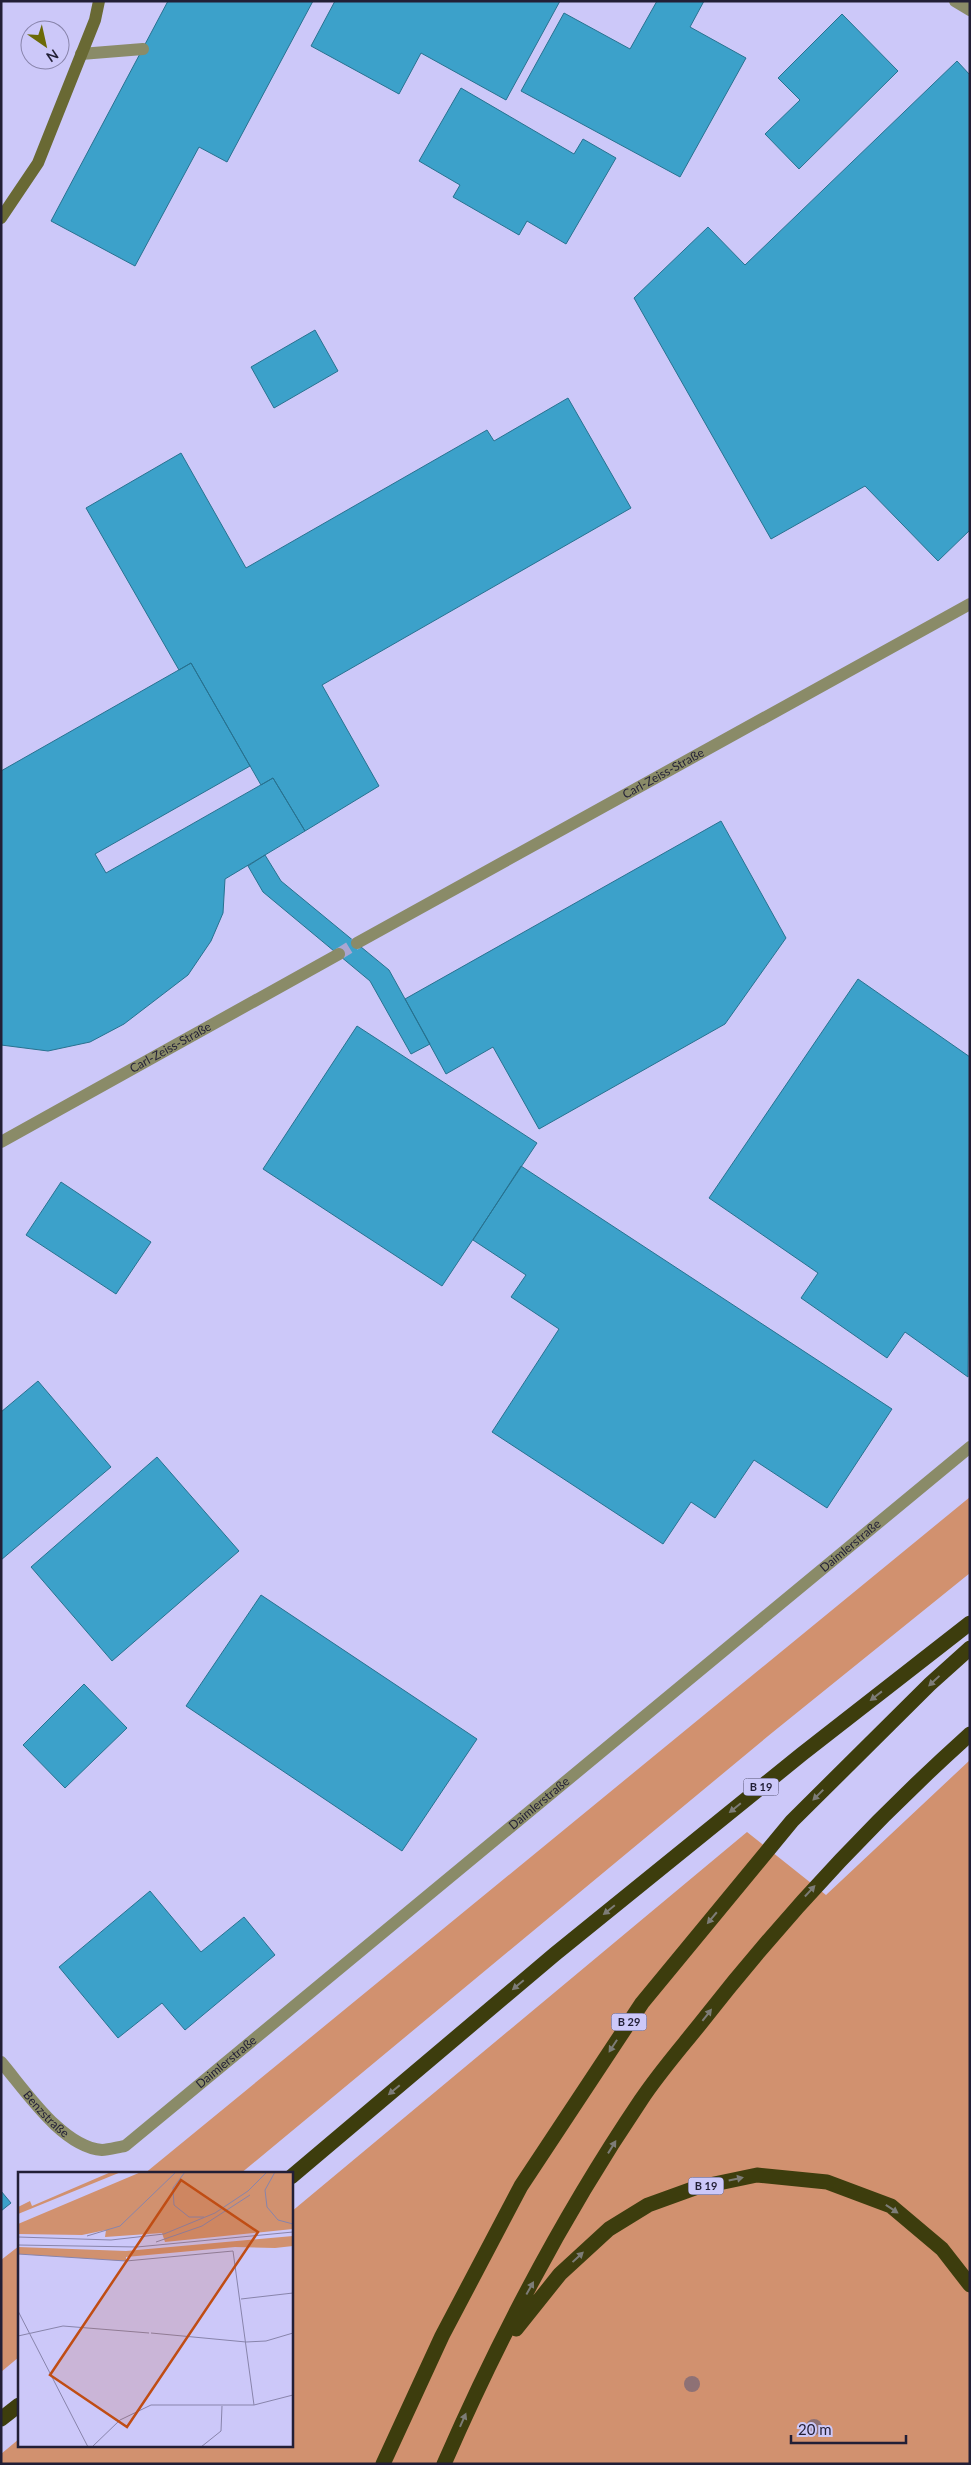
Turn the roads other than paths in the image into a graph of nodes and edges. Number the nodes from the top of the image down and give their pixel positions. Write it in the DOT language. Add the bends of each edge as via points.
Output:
graph roads {
  1 [pos="99,1"];
  2 [pos="954,1"];
  3 [pos="970,10"];
  4 [pos="142,50"];
  5 [pos="82,54"];
  6 [pos="1,218"];
  7 [pos="970,604"];
  8 [pos="357,944"];
  9 [pos="339,954"];
  10 [pos="1,1142"];
  11 [pos="970,1447"];
  12 [pos="970,1623"];
  13 [pos="970,1648"];
  14 [pos="970,1734"];
  15 [pos="1,2062"];
  16 [pos="102,2150"];
  17 [pos="292,2176"];
  18 [pos="970,2285"];
  19 [pos="482,2377"];
  20 [pos="18,2406"];
  21 [pos="1,2419"];
  22 [pos="384,2464"];
  23 [pos="444,2464"];
  1 -- 5 [label="street"];
  2 -- 3 [label="street"];
  4 -- 5 [label="street"];
  5 -- 6 [label="street" via="38,163"];
  7 -- 8 [label="street, Carl-Zeiss-Straße"];
  9 -- 10 [label="street, Carl-Zeiss-Straße"];
  11 -- 16 [label="street, Daimlerstraße" via="138,2137 125,2146"];
  12 -- 17 [label="highway, B 19, one-way" via="555,1954"];
  13 -- 22 [label="highway, B 29, one-way" via="792,1821 642,2003 521,2186 442,2336"];
  19 -- 14 [label="highway, one-way" via="565,2224 642,2099 739,1974 808,1893 905,1793"];
  15 -- 16 [label="street, Benzstraße" via="57,2127 77,2143"];
  19 -- 18 [label="highway, B 19, one-way" via="560,2274 608,2228 664,2199 695,2188 757,2175 827,2182 891,2206 942,2249"];
  23 -- 19 [label="highway, B 19, one-way"];
  20 -- 21 [label="highway"];
}
